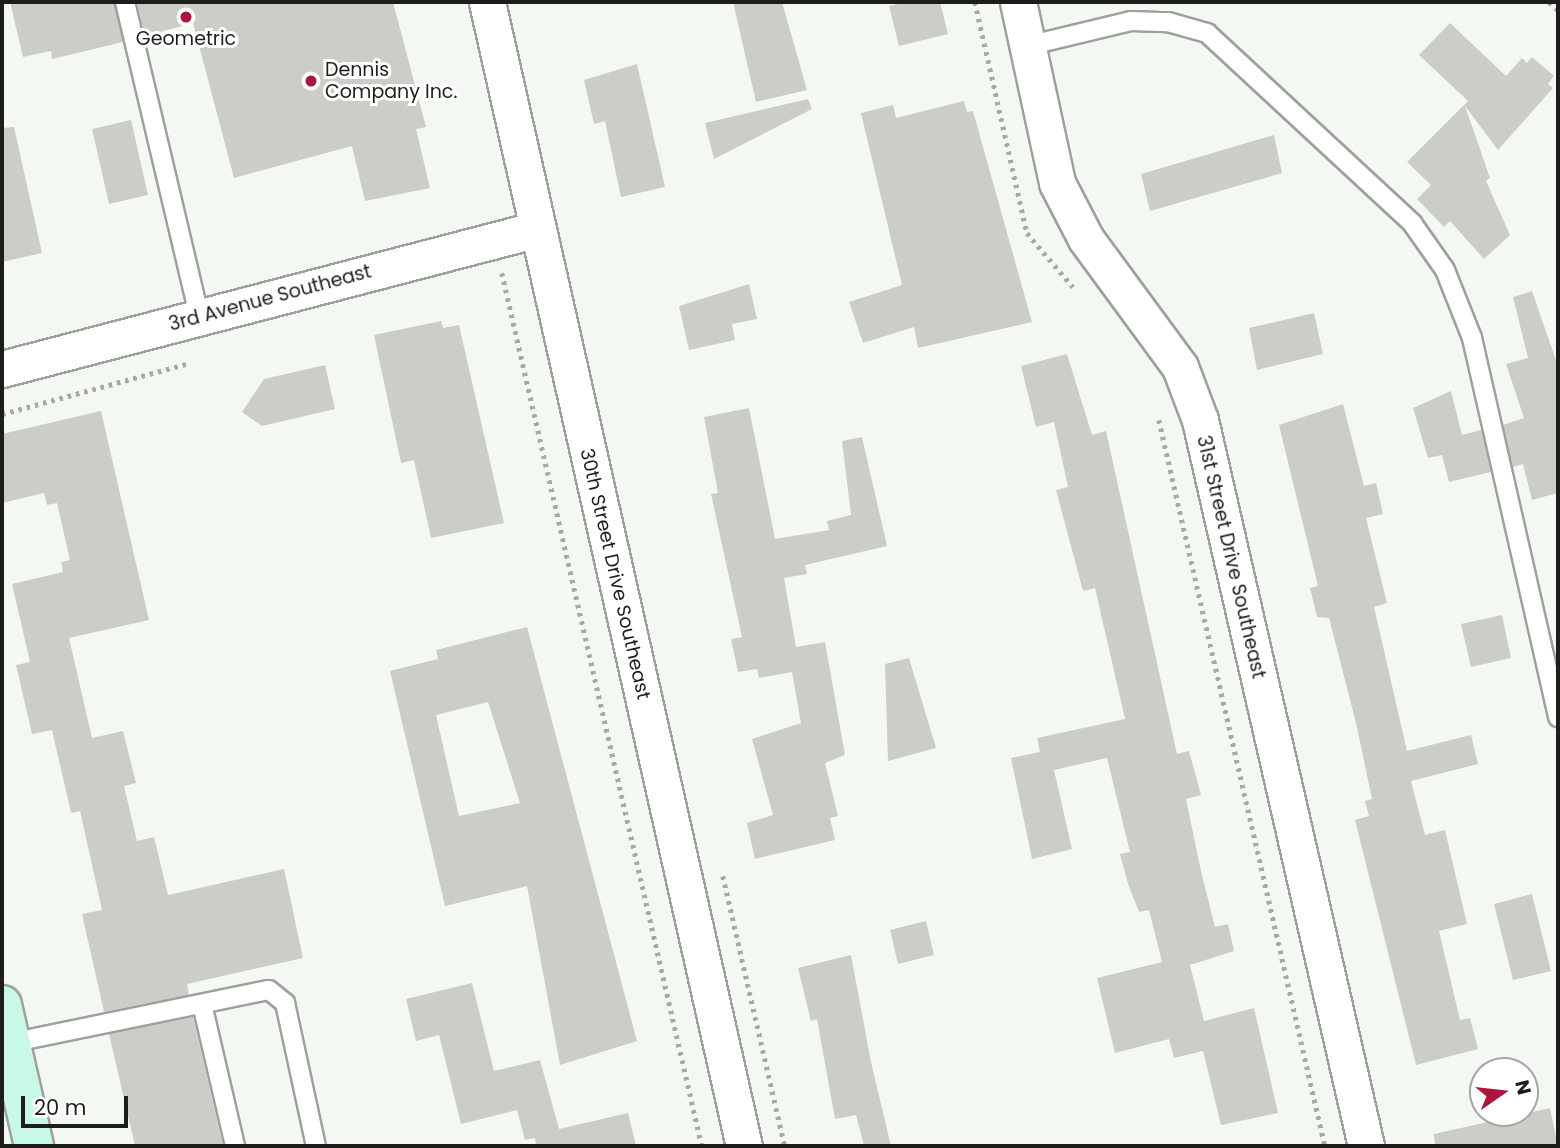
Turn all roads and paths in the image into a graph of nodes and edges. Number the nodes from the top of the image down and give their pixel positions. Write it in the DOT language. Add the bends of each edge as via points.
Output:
graph roads {
  1 [pos="125,2"];
  2 [pos="487,2"];
  3 [pos="975,2"];
  4 [pos="1018,2"];
  5 [pos="1549,2"];
  6 [pos="1558,10"];
  7 [pos="1027,46"];
  8 [pos="538,229"];
  9 [pos="501,265"];
  10 [pos="1080,295"];
  11 [pos="199,316"];
  12 [pos="190,363"];
  13 [pos="2,369"];
  14 [pos="1155,404"];
  15 [pos="2,414"];
  16 [pos="1558,717"];
  17 [pos="202,1004"];
  18 [pos="2,1005"];
  19 [pos="10,1043"];
  20 [pos="34,1146"];
  21 [pos="235,1146"];
  22 [pos="316,1146"];
  23 [pos="702,1146"];
  24 [pos="744,1146"];
  25 [pos="1325,1146"];
  26 [pos="1366,1146"];
  1 -- 11 [label="lane"];
  2 -- 8 [label="street, 30th Street Drive Southeast"];
  3 -- 10 [label="path" via="1027,233"];
  4 -- 7 [label="street, 31st Street Drive Southeast"];
  5 -- 6 [label="path"];
  7 -- 16 [label="lane" via="1131,21 1168,22 1207,33 1412,223 1446,270 1472,338"];
  7 -- 26 [label="street, 31st Street Drive Southeast" via="1057,183 1086,239 1180,367 1200,420"];
  8 -- 11 [label="street, 3rd Avenue Southeast"];
  8 -- 24 [label="street, 30th Street Drive Southeast"];
  9 -- 23 [label="path"];
  11 -- 13 [label="street, 3rd Avenue Southeast"];
  12 -- 15 [label="path"];
  14 -- 25 [label="path"];
  17 -- 19 [label="lane"];
  17 -- 21 [label="lane"];
  17 -- 22 [label="lane" via="269,990 285,1003"];
  18 -- 19 [label="main road"];
  19 -- 20 [label="main road"];
}
